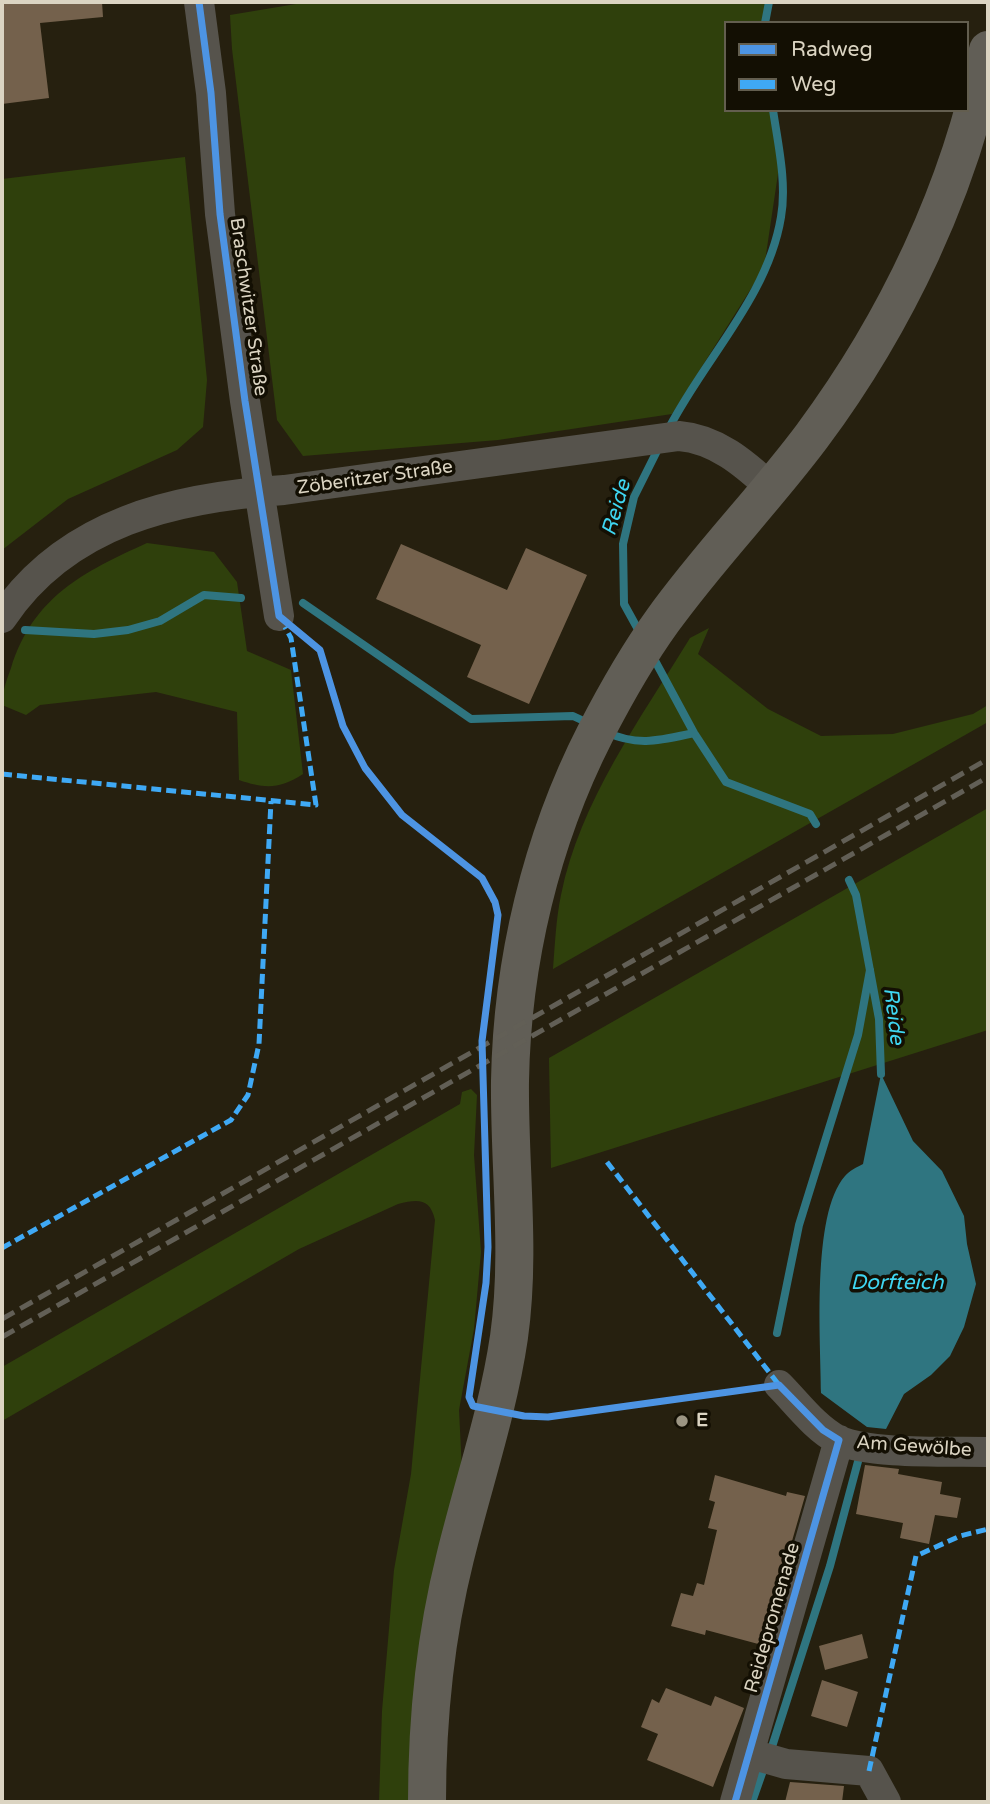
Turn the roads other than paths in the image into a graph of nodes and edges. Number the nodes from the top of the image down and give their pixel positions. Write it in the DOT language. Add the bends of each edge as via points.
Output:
graph roads {
  1 [pos="199,2"];
  2 [pos="988,50"];
  3 [pos="771,488"];
  4 [pos="259,492"];
  5 [pos="279,616"];
  6 [pos="2,618"];
  7 [pos="779,1385"];
  8 [pos="856,1444"];
  9 [pos="988,1452"];
  10 [pos="766,1759"];
  11 [pos="427,1802"];
  12 [pos="735,1802"];
  13 [pos="886,1802"];
  1 -- 4 [label="street, Braschwitzer Straße" via="220,214"];
  2 -- 3 [label="main road" via="962,147 910,273 856,372"];
  3 -- 4 [label="street, Zöberitzer Straße" via="707,441 679,436"];
  3 -- 11 [label="main road" via="639,655 593,738 547,853 517,984 510,1085 513,1302 495,1411 440,1630 430,1707"];
  4 -- 5 [label="street, Braschwitzer Straße"];
  4 -- 6 [label="street, Zöberitzer Straße" via="176,504 105,528 34,579"];
  7 -- 8 [label="street" via="823,1430"];
  8 -- 9 [label="street, Am Gewölbe"];
  8 -- 10 [label="street, Reidepromenade"];
  10 -- 12 [label="street, Reidepromenade"];
  10 -- 13 [label="street" via="869,1771"];
}
